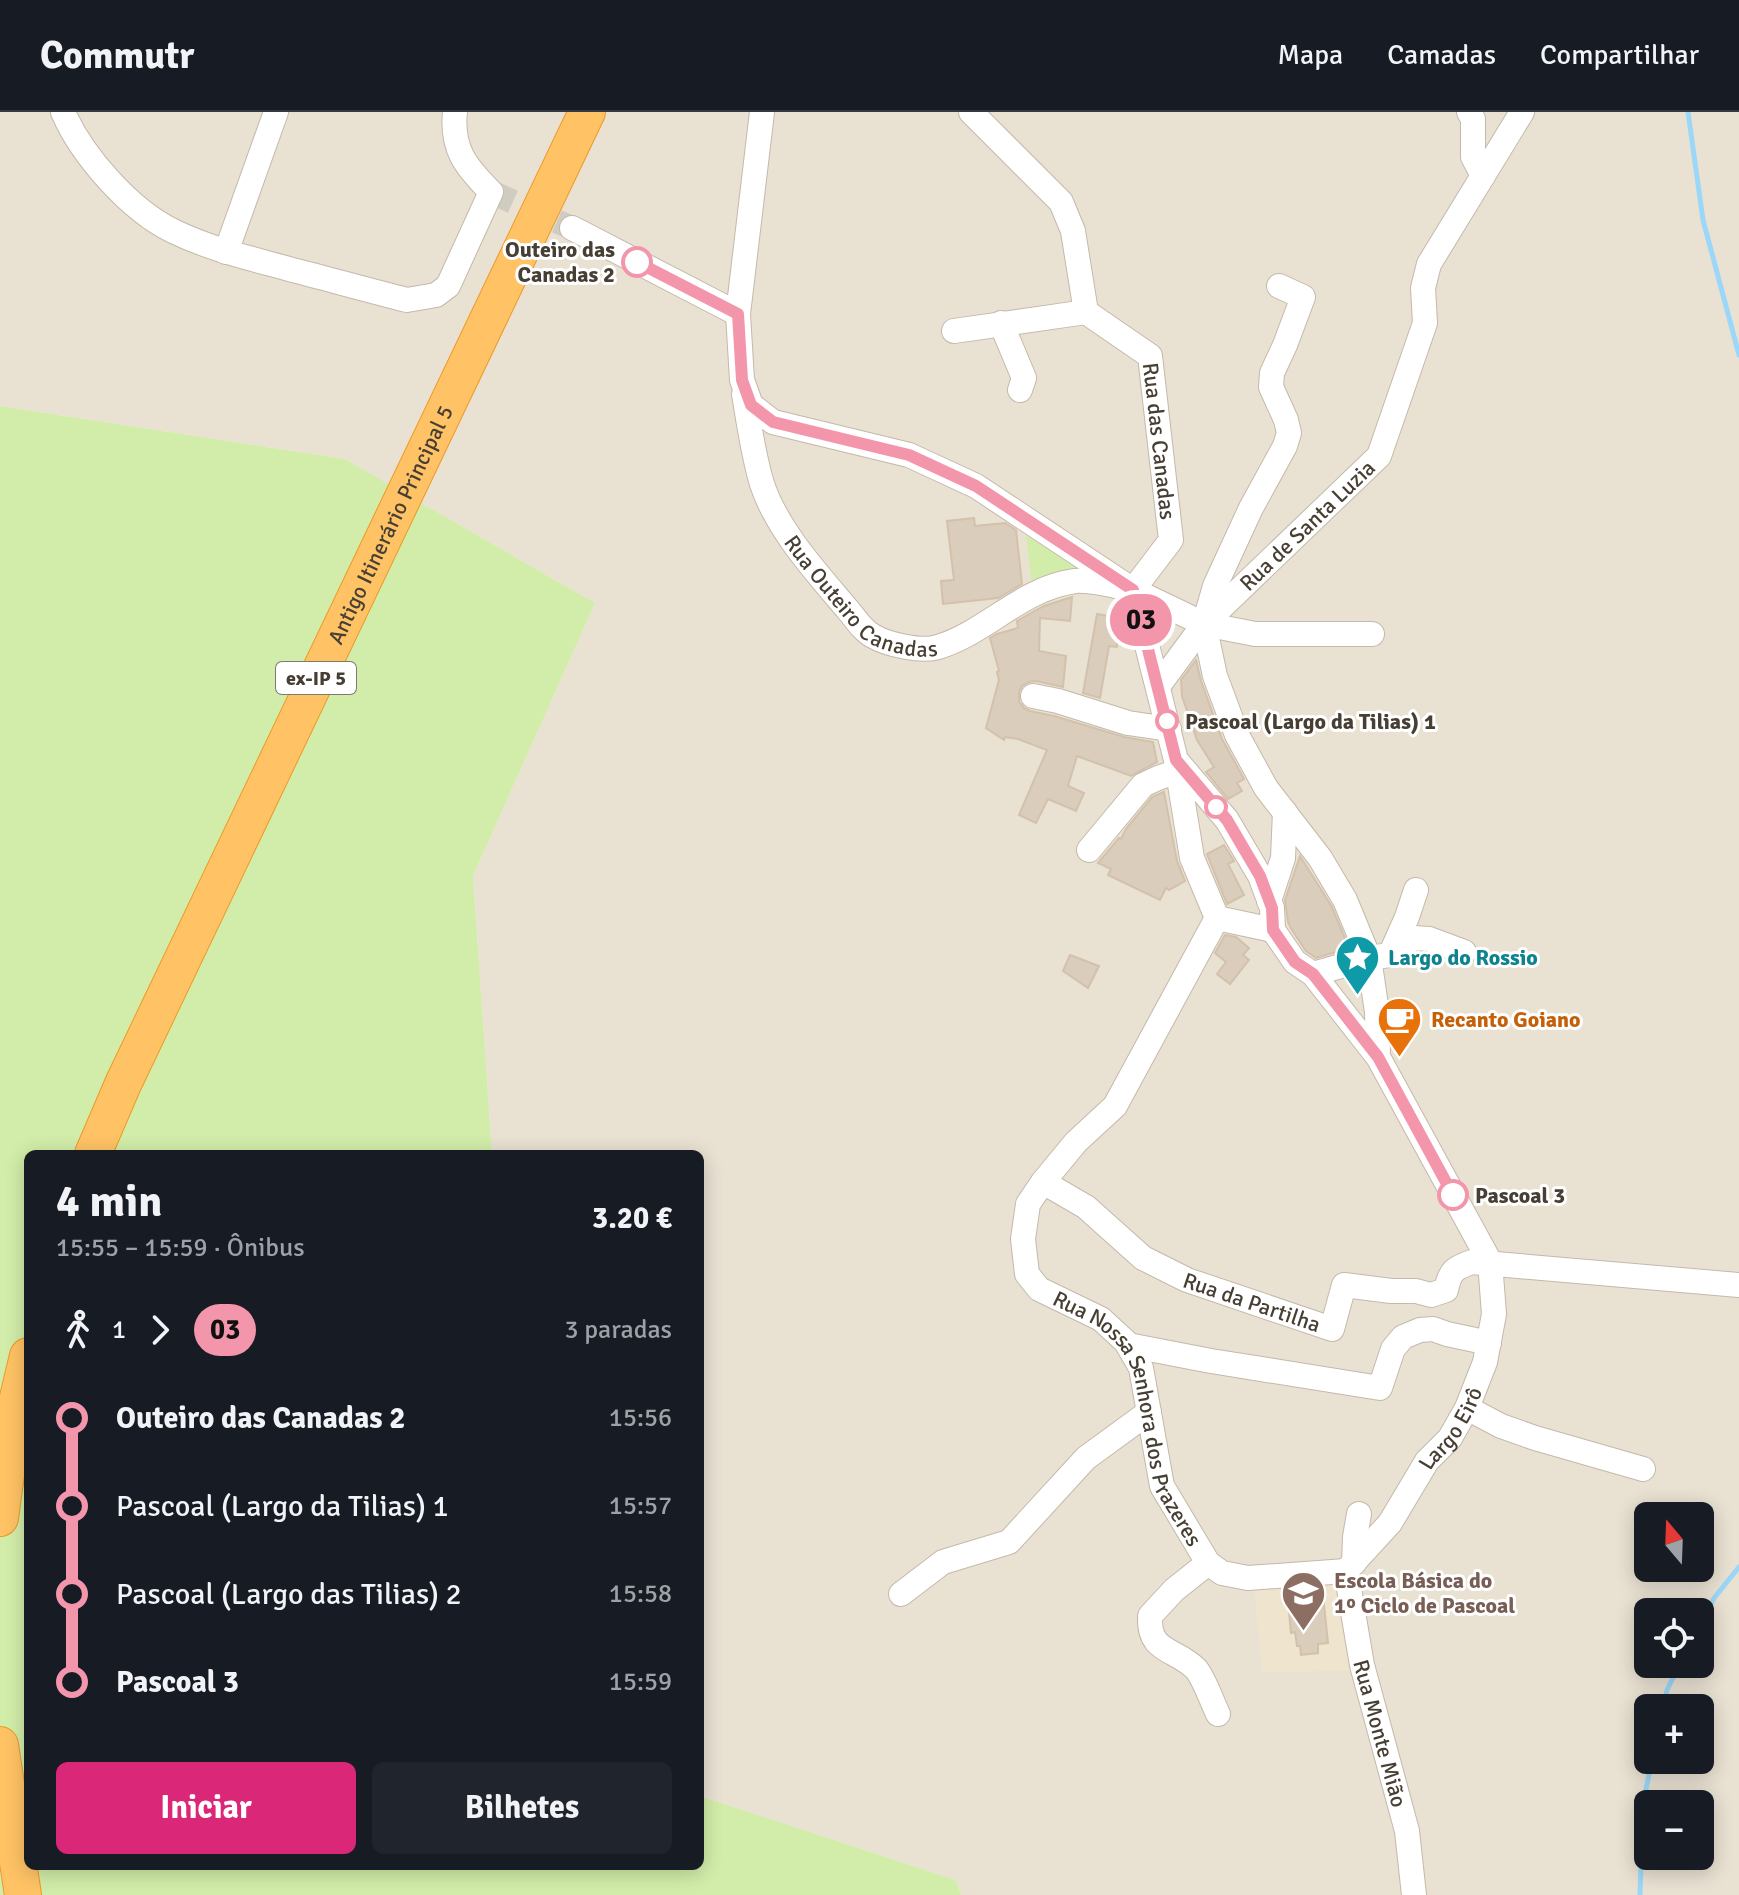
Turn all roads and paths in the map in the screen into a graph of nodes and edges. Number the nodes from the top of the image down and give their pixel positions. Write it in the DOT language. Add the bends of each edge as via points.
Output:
graph roads {
  1 [pos="63,112"];
  2 [pos="276,112"];
  3 [pos="455,112"];
  4 [pos="587,112"];
  5 [pos="762,112"];
  6 [pos="971,112"];
  7 [pos="1469,112"];
  8 [pos="1522,112"];
  9 [pos="1483,176"];
  10 [pos="572,228"];
  11 [pos="226,252"];
  12 [pos="1279,286"];
  13 [pos="1086,312"];
  14 [pos="738,314"];
  15 [pos="1001,323"];
  16 [pos="954,331"];
  17 [pos="742,380"];
  18 [pos="1020,390"];
  19 [pos="1133,590"];
  20 [pos="1204,624"];
  21 [pos="1372,634"];
  22 [pos="1159,685"];
  23 [pos="1033,696"];
  24 [pos="1169,729"];
  25 [pos="1177,766"];
  26 [pos="1285,812"];
  27 [pos="1227,820"];
  28 [pos="1189,837"];
  29 [pos="1089,850"];
  30 [pos="1416,890"];
  31 [pos="1269,901"];
  32 [pos="1217,918"];
  33 [pos="1273,930"];
  34 [pos="1464,952"];
  35 [pos="1380,956"];
  36 [pos="1313,974"];
  37 [pos="1378,1057"];
  38 [pos="95,1150"];
  39 [pos="1043,1182"];
  40 [pos="1490,1262"];
  41 [pos="1739,1285"];
  42 [pos="1489,1343"];
  43 [pos="1128,1345"];
  44 [pos="24,1373"];
  45 [pos="1467,1408"];
  46 [pos="1149,1412"];
  47 [pos="1643,1469"];
  48 [pos="1359,1514"];
  49 [pos="0,1518"];
  50 [pos="1208,1563"];
  51 [pos="1350,1567"];
  52 [pos="901,1594"];
  53 [pos="1218,1714"];
  54 [pos="0,1745"];
  55 [pos="23,1895"];
  56 [pos="1414,1895"];
  1 -- 11 [label="street" via="79,140 133,205 172,230"];
  2 -- 11 [label="street"];
  3 -- 11 [label="street" via="459,151 491,192 448,286 436,295 407,300"];
  4 -- 38 [label="highway, Antigo Itinerário Principal 5 / ex-IP 5"];
  5 -- 14 [label="street, Rua Outeiro Canadas"];
  6 -- 13 [label="street" via="1061,202 1073,231"];
  7 -- 9 [label="street" via="1473,157"];
  8 -- 9 [label="street, Rua de Santa Luzia"];
  9 -- 20 [label="street, Rua de Santa Luzia" via="1429,264 1423,288 1425,323 1379,456"];
  10 -- 14 [label="street"];
  12 -- 20 [label="street" via="1303,297 1272,373 1271,387 1289,433 1215,586"];
  13 -- 15 [label="street"];
  13 -- 19 [label="street, Rua das Canadas" via="1150,356 1171,540"];
  14 -- 17 [label="street, Rua Outeiro Canadas"];
  15 -- 16 [label="street"];
  15 -- 18 [label="street" via="1024,378"];
  17 -- 19 [label="street" via="751,405 773,422 909,455 976,486"];
  17 -- 19 [label="street, Rua Outeiro Canadas" via="752,443 777,517 872,636 934,649 963,638 1040,590 1076,581"];
  19 -- 20 [label="street"];
  19 -- 22 [label="street"];
  20 -- 21 [label="street" via="1255,634"];
  20 -- 22 [label="street"];
  20 -- 26 [label="street" via="1215,676 1237,735"];
  22 -- 24 [label="street"];
  23 -- 24 [label="street"];
  24 -- 25 [label="street"];
  25 -- 27 [label="street"];
  25 -- 28 [label="street"];
  25 -- 29 [label="street" via="1143,785"];
  26 -- 31 [label="street" via="1283,858"];
  26 -- 35 [label="street"];
  27 -- 28 [label="street" via="1201,819"];
  27 -- 31 [label="street"];
  28 -- 32 [label="street" via="1192,858"];
  30 -- 35 [label="street" via="1407,917"];
  31 -- 33 [label="street"];
  32 -- 33 [label="street"];
  32 -- 39 [label="street, Rua Nossa Senhora dos Prazeres" via="1115,1106"];
  33 -- 36 [label="street" via="1295,962"];
  34 -- 35 [label="street" via="1414,938"];
  35 -- 36 [label="street"];
  35 -- 37 [label="street"];
  36 -- 37 [label="street"];
  37 -- 40 [label="street"];
  39 -- 40 [label="street, Rua da Partilha" via="1086,1207 1143,1258 1187,1280 1332,1329 1344,1285 1431,1295 1446,1290 1450,1273 1458,1266"];
  39 -- 43 [label="street, Rua Nossa Senhora dos Prazeres" via="1028,1204 1023,1239 1027,1274 1039,1289 1101,1319"];
  40 -- 41 [label="street"];
  40 -- 42 [label="street, Largo Eirô" via="1494,1314"];
  42 -- 43 [label="street" via="1433,1329 1403,1337 1393,1349 1380,1388"];
  42 -- 45 [label="street, Largo Eirô"];
  43 -- 46 [label="street, Rua Nossa Senhora dos Prazeres" via="1141,1368"];
  44 -- 49 [label="highway"];
  45 -- 47 [label="street" via="1535,1438"];
  45 -- 51 [label="street, Largo Eirô" via="1390,1523"];
  46 -- 50 [label="street, Rua Nossa Senhora dos Prazeres" via="1162,1486"];
  46 -- 52 [label="street" via="1086,1458 1009,1542 943,1562"];
  48 -- 51 [label="street, Rua Monte Mião"];
  50 -- 51 [label="street, Rua Nossa Senhora dos Prazeres" via="1222,1573 1248,1578"];
  50 -- 53 [label="street" via="1150,1616 1149,1630 1155,1641 1197,1670"];
  51 -- 56 [label="street, Rua Monte Mião" via="1362,1665 1407,1831"];
  54 -- 55 [label="highway"];
}
